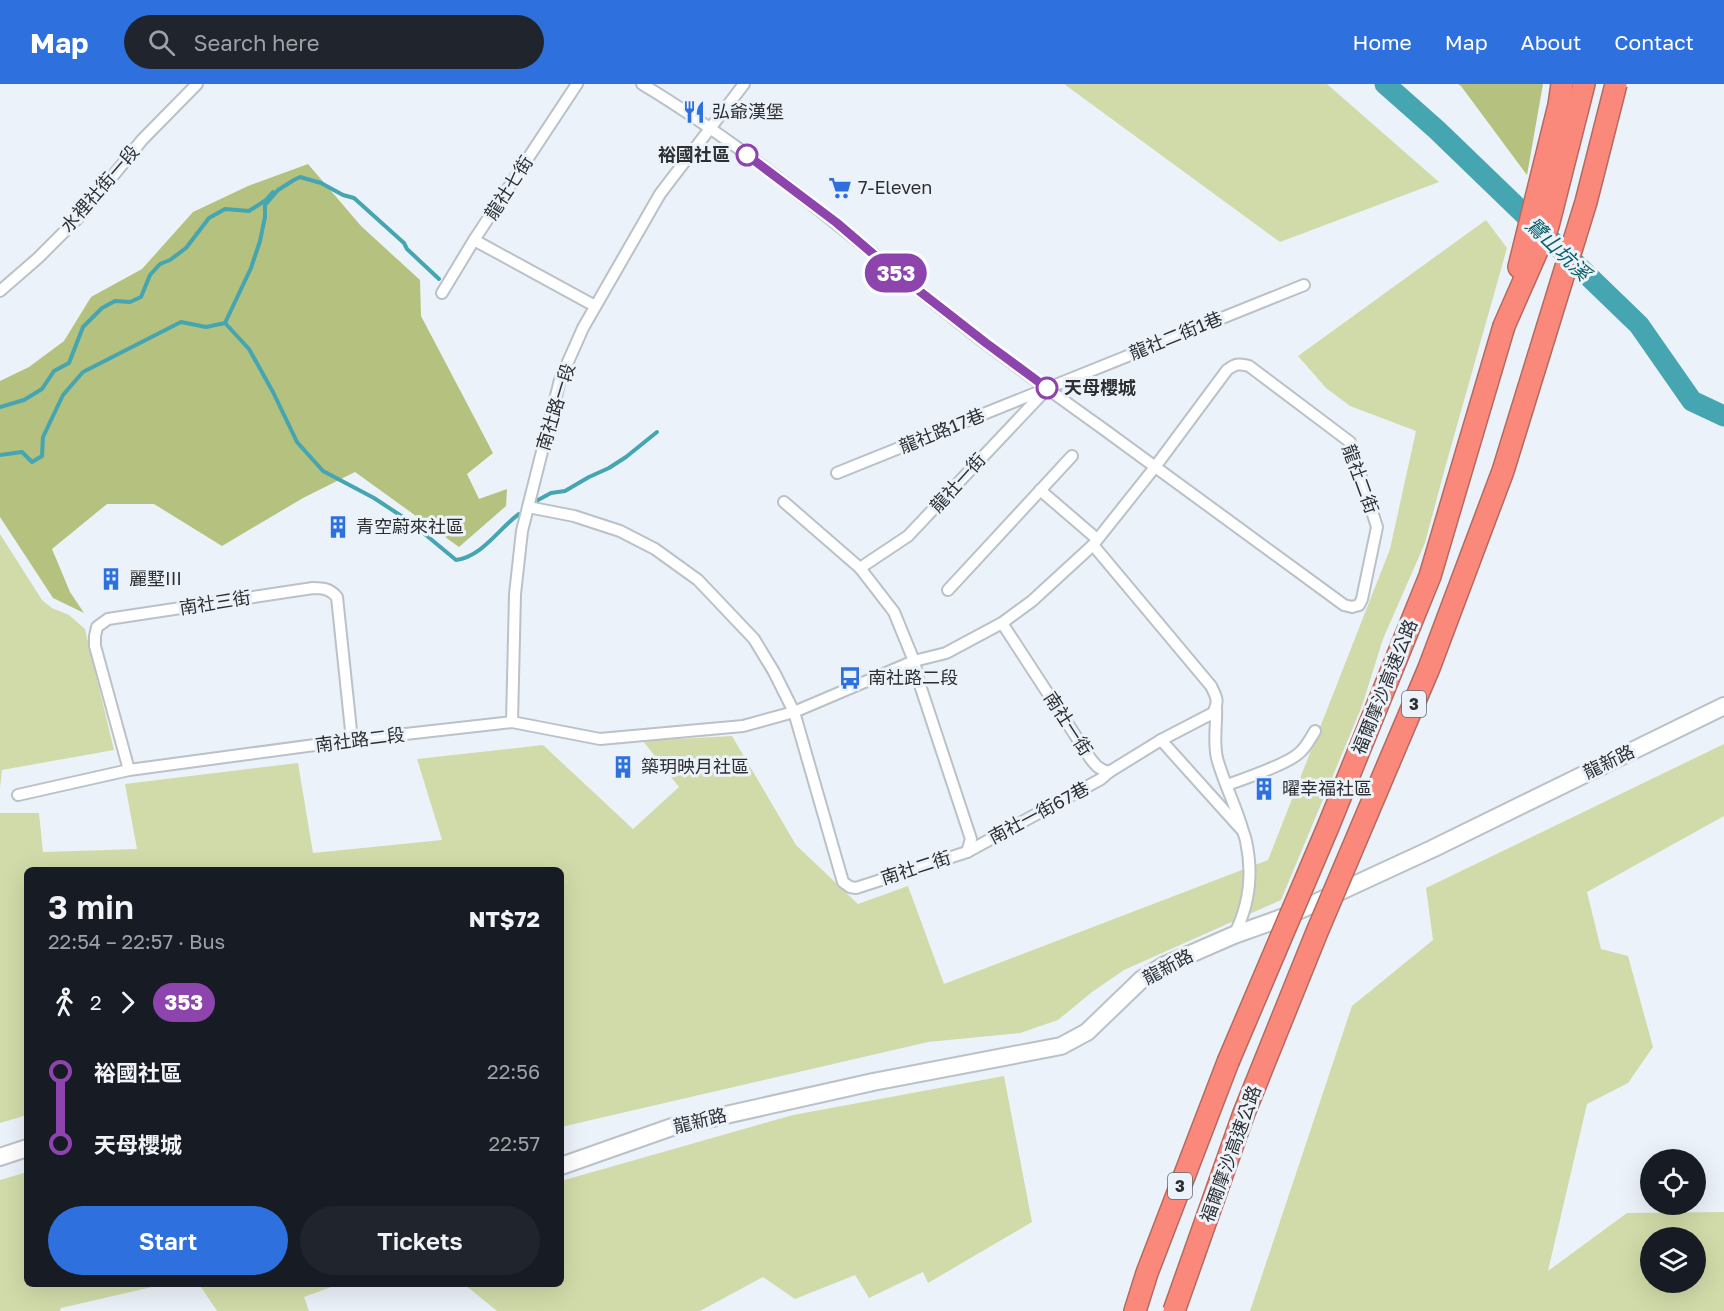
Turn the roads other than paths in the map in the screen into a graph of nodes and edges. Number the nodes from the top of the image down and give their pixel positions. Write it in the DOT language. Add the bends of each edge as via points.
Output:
graph roads {
  1 [pos="197,84"];
  2 [pos="577,84"];
  3 [pos="642,84"];
  4 [pos="744,84"];
  5 [pos="1616,84"];
  6 [pos="1583,90"];
  7 [pos="1561,94"];
  8 [pos="710,128"];
  9 [pos="474,240"];
  10 [pos="1304,285"];
  11 [pos="0,291"];
  12 [pos="442,293"];
  13 [pos="595,306"];
  14 [pos="1504,326"];
  15 [pos="1047,388"];
  16 [pos="1072,456"];
  17 [pos="1155,467"];
  18 [pos="837,473"];
  19 [pos="1040,490"];
  20 [pos="784,502"];
  21 [pos="528,507"];
  22 [pos="1095,542"];
  23 [pos="860,568"];
  24 [pos="948,590"];
  25 [pos="1002,623"];
  26 [pos="914,661"];
  27 [pos="1216,706"];
  28 [pos="1724,706"];
  29 [pos="794,712"];
  30 [pos="512,722"];
  31 [pos="1315,731"];
  32 [pos="1161,740"];
  33 [pos="352,741"];
  34 [pos="129,770"];
  35 [pos="1109,772"];
  36 [pos="1227,785"];
  37 [pos="18,795"];
  38 [pos="1245,835"];
  39 [pos="967,852"];
  40 [pos="1234,935"];
  41 [pos="24,1149"];
  42 [pos="0,1157"];
  43 [pos="564,1165"];
  44 [pos="1135,1311"];
  45 [pos="1174,1311"];
  1 -- 11 [label="street, 水裡社街一段" via="142,141 82,214"];
  2 -- 9 [label="street, 龍社七街"];
  3 -- 8 [label="street, 龍社二街"];
  4 -- 8 [label="street, 南社路一段"];
  5 -- 45 [label="highway, 福爾摩沙高速公路 / 3, bridge" via="1586,202 1503,471 1429,668 1244,1113"];
  6 -- 14 [label="highway, 福爾摩沙高速公路 / 3" via="1548,226"];
  7 -- 14 [label="highway"];
  8 -- 13 [label="street, 南社路一段" via="660,194"];
  8 -- 15 [label="street, 龍社二街"];
  9 -- 12 [label="street, 龍社七街"];
  9 -- 13 [label="street"];
  10 -- 15 [label="street, 龍社二街1巷"];
  13 -- 21 [label="street, 南社路一段" via="560,380"];
  14 -- 44 [label="highway, 福爾摩沙高速公路 / 3, bridge" via="1430,576 1228,1062"];
  15 -- 17 [label="street, 龍社二街"];
  15 -- 18 [label="street, 龍社路17巷"];
  15 -- 23 [label="street, 龍社一街" via="908,536"];
  16 -- 19 [label="street"];
  17 -- 17 [label="street, 龍社二街" via="1227,370 1240,363 1249,366 1350,442 1377,527 1359,604 1344,605"];
  17 -- 22 [label="street, 南社路二段"];
  19 -- 22 [label="street"];
  19 -- 24 [label="street"];
  20 -- 23 [label="street, 南社二街"];
  21 -- 29 [label="street, 南社二街" via="620,531 655,549 698,580 754,639"];
  21 -- 30 [label="street, 南社路一段" via="515,594"];
  22 -- 25 [label="street, 南社路二段" via="1054,582"];
  22 -- 27 [label="street" via="1211,686 1217,697"];
  23 -- 26 [label="street, 南社二街" via="894,612"];
  25 -- 26 [label="street, 南社路二段" via="946,653"];
  25 -- 35 [label="street, 南社一街" via="1096,766"];
  26 -- 29 [label="street, 南社路二段"];
  26 -- 39 [label="street, 南社二街" via="971,839"];
  27 -- 32 [label="street, 南社一街" via="1213,713"];
  27 -- 36 [label="street" via="1217,756"];
  28 -- 40 [label="street, 龍新路" via="1432,849 1287,916"];
  29 -- 30 [label="street, 南社路二段" via="743,726 600,740"];
  29 -- 39 [label="street, 南社二街" via="843,882 856,888"];
  30 -- 33 [label="street, 南社路二段"];
  31 -- 36 [label="street" via="1297,756"];
  32 -- 35 [label="street, 南社一街"];
  32 -- 38 [label="street"];
  33 -- 34 [label="street, 南社路二段"];
  33 -- 34 [label="street, 南社三街" via="336,597 332,591 313,588 108,619 97,627 95,646"];
  34 -- 37 [label="street, 南社路二段"];
  35 -- 39 [label="street, 南社一街67巷" via="1101,780"];
  36 -- 38 [label="street"];
  38 -- 40 [label="street" via="1249,890"];
  40 -- 43 [label="street, 龍新路" via="1142,979 1087,1032 1060,1047 873,1082 672,1128"];
  41 -- 42 [label="street"];
}
